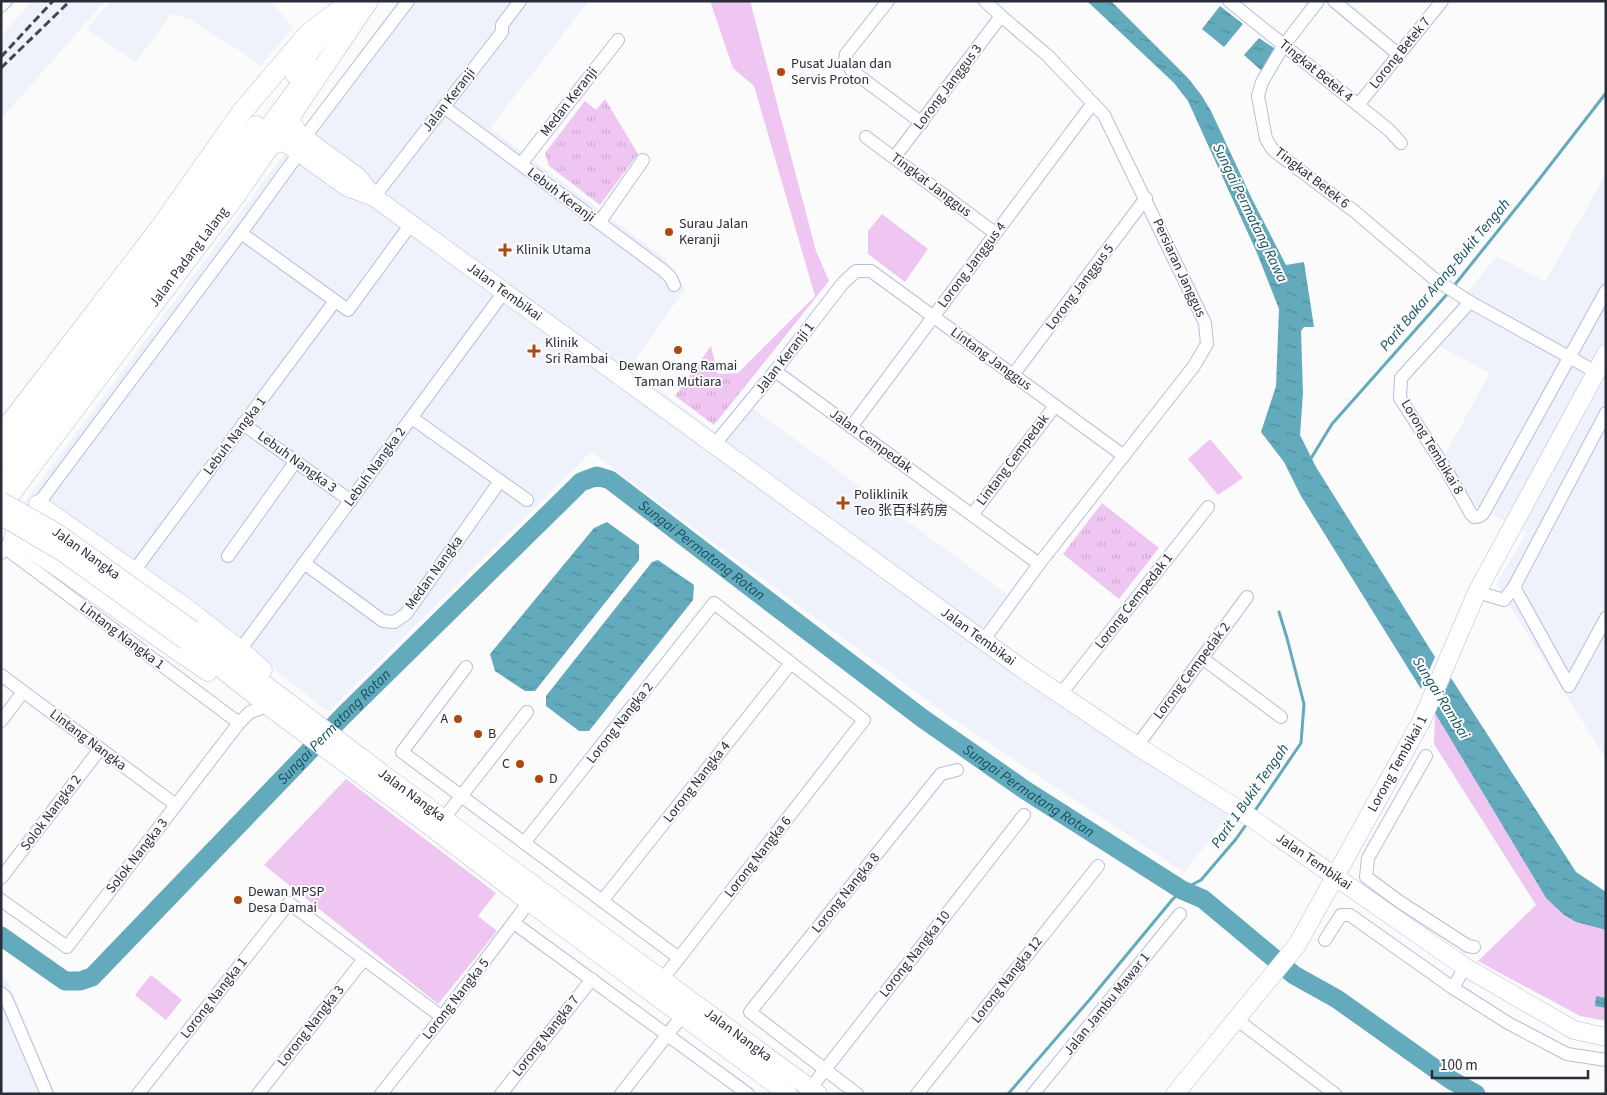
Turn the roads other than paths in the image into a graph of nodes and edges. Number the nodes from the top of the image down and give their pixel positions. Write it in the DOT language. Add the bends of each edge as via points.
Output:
graph roads {
  1 [pos="6,1"];
  2 [pos="366,1"];
  3 [pos="408,1"];
  4 [pos="520,1"];
  5 [pos="888,1"];
  6 [pos="985,1"];
  7 [pos="1229,1"];
  8 [pos="1318,1"];
  9 [pos="1334,1"];
  10 [pos="1442,1"];
  11 [pos="344,5"];
  12 [pos="1,6"];
  13 [pos="1001,16"];
  14 [pos="618,40"];
  15 [pos="1284,45"];
  16 [pos="1398,54"];
  17 [pos="1093,103"];
  18 [pos="1358,105"];
  19 [pos="444,107"];
  20 [pos="283,108"];
  21 [pos="922,123"];
  22 [pos="866,137"];
  23 [pos="1401,143"];
  24 [pos="301,145"];
  25 [pos="270,146"];
  26 [pos="894,158"];
  27 [pos="643,160"];
  28 [pos="521,164"];
  29 [pos="374,197"];
  30 [pos="1146,198"];
  31 [pos="599,223"];
  32 [pos="411,224"];
  33 [pos="241,233"];
  34 [pos="995,233"];
  35 [pos="856,271"];
  36 [pos="674,285"];
  37 [pos="1606,291"];
  38 [pos="504,292"];
  39 [pos="335,301"];
  40 [pos="1470,302"];
  41 [pos="933,316"];
  42 [pos="1606,354"];
  43 [pos="1570,357"];
  44 [pos="775,371"];
  45 [pos="1596,372"];
  46 [pos="1013,375"];
  47 [pos="1055,406"];
  48 [pos="1606,413"];
  49 [pos="412,418"];
  50 [pos="244,424"];
  51 [pos="851,427"];
  52 [pos="1,435"];
  53 [pos="714,445"];
  54 [pos="1124,456"];
  55 [pos="1,458"];
  56 [pos="296,461"];
  57 [pos="500,481"];
  58 [pos="1,484"];
  59 [pos="527,500"];
  60 [pos="1,501"];
  61 [pos="351,501"];
  62 [pos="38,504"];
  63 [pos="1,506"];
  64 [pos="1208,507"];
  65 [pos="972,515"];
  66 [pos="1,516"];
  67 [pos="63,521"];
  68 [pos="6,546"];
  69 [pos="40,555"];
  70 [pos="228,556"];
  71 [pos="304,563"];
  72 [pos="1039,564"];
  73 [pos="134,571"];
  74 [pos="1514,588"];
  75 [pos="1476,592"];
  76 [pos="1247,597"];
  77 [pos="1606,618"];
  78 [pos="190,635"];
  79 [pos="982,641"];
  80 [pos="246,642"];
  81 [pos="1202,658"];
  82 [pos="791,663"];
  83 [pos="466,667"];
  84 [pos="1,675"];
  85 [pos="23,692"];
  86 [pos="1060,694"];
  87 [pos="295,708"];
  88 [pos="267,709"];
  89 [pos="527,712"];
  90 [pos="1281,717"];
  91 [pos="1,721"];
  92 [pos="239,723"];
  93 [pos="1136,746"];
  94 [pos="100,749"];
  95 [pos="1426,756"];
  96 [pos="958,770"];
  97 [pos="379,779"];
  98 [pos="461,796"];
  99 [pos="176,805"];
  100 [pos="1371,813"];
  101 [pos="1024,815"];
  102 [pos="444,818"];
  103 [pos="1388,824"];
  104 [pos="524,843"];
  105 [pos="1098,866"];
  106 [pos="1335,876"];
  107 [pos="1,878"];
  108 [pos="1,900"];
  109 [pos="602,901"];
  110 [pos="529,902"];
  111 [pos="1395,908"];
  112 [pos="1180,914"];
  113 [pos="514,923"];
  114 [pos="1452,935"];
  115 [pos="1325,940"];
  116 [pos="1474,947"];
  117 [pos="1442,950"];
  118 [pos="679,958"];
  119 [pos="364,959"];
  120 [pos="1465,967"];
  121 [pos="663,978"];
  122 [pos="592,979"];
  123 [pos="1453,988"];
  124 [pos="1,993"];
  125 [pos="651,994"];
  126 [pos="682,1016"];
  127 [pos="442,1018"];
  128 [pos="1236,1019"];
  129 [pos="668,1034"];
  130 [pos="1606,1037"];
  131 [pos="1606,1060"];
  132 [pos="825,1069"];
  133 [pos="811,1092"];
  134 [pos="47,1094"];
  135 [pos="138,1094"];
  136 [pos="258,1094"];
  137 [pos="381,1094"];
  138 [pos="501,1094"];
  139 [pos="621,1094"];
  140 [pos="748,1094"];
  141 [pos="788,1094"];
  142 [pos="858,1094"];
  143 [pos="917,1094"];
  144 [pos="1033,1094"];
  145 [pos="1175,1094"];
  146 [pos="1335,1094"];
  1 -- 12 [label="street"];
  2 -- 20 [label="main road, Jalan Padang Lalang"];
  3 -- 24 [label="street, Jalan Padang Lalang"];
  4 -- 19 [label="street, Jalan Keranji" via="502,25 502,32"];
  5 -- 21 [label="street" via="846,54 845,60 851,70"];
  6 -- 13 [label="street, Persiaran Janggus"];
  7 -- 15 [label="street, Tingkat Betek 4"];
  8 -- 15 [label="street, Tingkat Betek 6"];
  9 -- 16 [label="street"];
  10 -- 16 [label="street, Lorong Betek 7"];
  11 -- 20 [label="street"];
  11 -- 52 [label="main road" via="308,34 241,113 160,228"];
  13 -- 17 [label="street, Persiaran Janggus" via="1048,56"];
  13 -- 21 [label="street, Lorong Janggus 3"];
  14 -- 28 [label="street, Medan Keranji"];
  15 -- 18 [label="street, Tingkat Betek 4"];
  15 -- 40 [label="street, Tingkat Betek 6" via="1262,82 1258,96 1266,140 1273,150 1354,211 1433,278"];
  16 -- 18 [label="street, Lorong Betek 7"];
  17 -- 30 [label="street, Persiaran Janggus" via="1104,115"];
  17 -- 34 [label="street, Lorong Janggus 4"];
  18 -- 23 [label="street, Tingkat Betek 4"];
  19 -- 28 [label="street, Lebuh Keranji"];
  19 -- 29 [label="street, Jalan Keranji"];
  20 -- 24 [label="street, Jalan Tembikai"];
  20 -- 25 [label="main road, Jalan Padang Lalang"];
  20 -- 55 [label="street"];
  20 -- 58 [label="street" via="72,394"];
  21 -- 26 [label="street, Lorong Janggus 3"];
  22 -- 26 [label="street, Tingkat Janggus"];
  24 -- 25 [label="street, Jalan Tembikai" via="282,142"];
  24 -- 29 [label="street, Jalan Tembikai" via="347,187"];
  24 -- 33 [label="street, Jalan Padang Lalang"];
  25 -- 63 [label="main road, Jalan Padang Lalang"];
  26 -- 34 [label="street, Tingkat Janggus"];
  27 -- 31 [label="street"];
  28 -- 31 [label="street, Lebuh Keranji"];
  29 -- 32 [label="street, Jalan Tembikai"];
  30 -- 46 [label="street, Lorong Janggus 5"];
  30 -- 54 [label="street, Persiaran Janggus" via="1205,323 1207,344 1194,366"];
  31 -- 36 [label="street, Lebuh Keranji" via="672,278"];
  32 -- 38 [label="street, Jalan Tembikai"];
  32 -- 39 [label="street" via="348,310"];
  33 -- 39 [label="street"];
  33 -- 62 [label="street, Jalan Padang Lalang"];
  34 -- 41 [label="street, Lorong Janggus 4"];
  35 -- 41 [label="street, Lintang Janggus" via="871,271"];
  35 -- 44 [label="street, Jalan Keranji 1" via="843,283"];
  37 -- 43 [label="street"];
  38 -- 49 [label="street, Lebuh Nangka 2"];
  38 -- 53 [label="street, Jalan Tembikai"];
  39 -- 50 [label="street, Lebuh Nangka 1"];
  40 -- 43 [label="street, Tingkat Betek 6"];
  40 -- 43 [label="street, Lorong Tembikai 8" via="1402,378 1400,398 1474,517 1482,516"];
  41 -- 46 [label="street, Lintang Janggus"];
  41 -- 51 [label="street, Lorong Janggus 4"];
  42 -- 45 [label="street, Lorong Tembikai 1"];
  43 -- 45 [label="street, Tingkat Betek 6"];
  44 -- 51 [label="street, Jalan Cempedak"];
  44 -- 53 [label="street, Jalan Keranji 1"];
  45 -- 75 [label="street, Lorong Tembikai 1"];
  46 -- 47 [label="street, Lintang Janggus"];
  47 -- 54 [label="street, Lintang Janggus"];
  47 -- 65 [label="street, Lintang Cempedak"];
  48 -- 74 [label="street"];
  49 -- 57 [label="street"];
  49 -- 61 [label="street, Lebuh Nangka 2"];
  50 -- 56 [label="street, Lebuh Nangka 3"];
  50 -- 73 [label="street, Lebuh Nangka 1"];
  51 -- 65 [label="street, Jalan Cempedak"];
  53 -- 79 [label="street, Jalan Tembikai"];
  54 -- 72 [label="street, Persiaran Janggus"];
  56 -- 61 [label="street, Lebuh Nangka 3"];
  56 -- 70 [label="street"];
  57 -- 59 [label="street"];
  57 -- 71 [label="street, Medan Nangka" via="406,614 394,622 383,622"];
  60 -- 78 [label="street, Jalan Nangka, bridge" via="56,532"];
  61 -- 71 [label="street, Lebuh Nangka 2"];
  62 -- 67 [label="street"];
  62 -- 68 [label="street, Jalan Padang Lalang"];
  64 -- 86 [label="street, Lorong Cempedak 1"];
  65 -- 72 [label="street, Jalan Cempedak"];
  66 -- 78 [label="street, Jalan Nangka, bridge"];
  67 -- 69 [label="street" via="51,523 42,531 38,543"];
  67 -- 73 [label="street"];
  68 -- 69 [label="street"];
  68 -- 92 [label="street, Lintang Nangka 1"];
  69 -- 88 [label="street" via="149,632"];
  71 -- 80 [label="street, Lebuh Nangka 2"];
  72 -- 79 [label="street, Persiaran Janggus"];
  73 -- 87 [label="street" via="240,650 286,691"];
  74 -- 75 [label="street" via="1504,600"];
  74 -- 77 [label="street" via="1569,686"];
  75 -- 100 [label="street, Lorong Tembikai 1" via="1422,720"];
  76 -- 81 [label="street, Lorong Cempedak 2"];
  78 -- 87 [label="street, Jalan Nangka"];
  78 -- 88 [label="street, Jalan Nangka"];
  79 -- 86 [label="street, Jalan Tembikai"];
  81 -- 90 [label="street"];
  81 -- 93 [label="street, Lorong Cempedak 2"];
  82 -- 104 [label="street, Lorong Nangka 2" via="714,603"];
  82 -- 109 [label="street, Lorong Nangka 4"];
  82 -- 118 [label="street, Lorong Nangka 6" via="864,720"];
  83 -- 98 [label="street" via="402,752"];
  84 -- 85 [label="street, Lintang Nangka"];
  85 -- 91 [label="street"];
  85 -- 94 [label="street, Lintang Nangka"];
  86 -- 93 [label="street, Jalan Tembikai"];
  87 -- 97 [label="street, Jalan Nangka"];
  88 -- 92 [label="street, Solok Nangka 3" via="250,712"];
  88 -- 97 [label="street, Jalan Nangka"];
  89 -- 98 [label="street"];
  92 -- 99 [label="street, Solok Nangka 3"];
  93 -- 106 [label="street, Jalan Tembikai"];
  94 -- 99 [label="street, Lintang Nangka"];
  94 -- 107 [label="street, Solok Nangka 2"];
  95 -- 103 [label="street"];
  96 -- 132 [label="street, Lorong Nangka 8" via="941,774 750,1012"];
  97 -- 102 [label="street, Jalan Nangka"];
  97 -- 110 [label="street, Jalan Nangka"];
  98 -- 102 [label="street"];
  98 -- 104 [label="street"];
  99 -- 108 [label="street, Solok Nangka 3" via="67,947"];
  100 -- 103 [label="street"];
  100 -- 106 [label="street, Lorong Tembikai 1"];
  101 -- 132 [label="street, Lorong Nangka 10"];
  102 -- 121 [label="street, Jalan Nangka"];
  103 -- 111 [label="street" via="1368,858 1365,874"];
  104 -- 109 [label="street"];
  105 -- 143 [label="street, Lorong Nangka 12"];
  106 -- 111 [label="street, Jalan Tembikai"];
  106 -- 128 [label="street, Lorong Tembikai 1" via="1297,945"];
  109 -- 118 [label="street"];
  110 -- 113 [label="street, Lorong Nangka 5"];
  110 -- 125 [label="street, Jalan Nangka"];
  111 -- 114 [label="street"];
  111 -- 117 [label="street, Jalan Tembikai"];
  112 -- 144 [label="street, Jalan Jambu Mawar 1"];
  113 -- 122 [label="street"];
  113 -- 127 [label="street, Lorong Nangka 5"];
  114 -- 116 [label="street"];
  114 -- 117 [label="street"];
  115 -- 123 [label="street" via="1341,915 1350,915"];
  117 -- 120 [label="street, Jalan Tembikai"];
  118 -- 121 [label="street, Lorong Nangka 6"];
  119 -- 127 [label="street"];
  119 -- 135 [label="street, Lorong Nangka 1" via="289,902"];
  119 -- 136 [label="street, Lorong Nangka 3"];
  120 -- 123 [label="street"];
  120 -- 130 [label="street, Jalan Tembikai" via="1574,1030"];
  121 -- 125 [label="street, Lorong Nangka 6"];
  121 -- 133 [label="street, Jalan Nangka"];
  122 -- 129 [label="street"];
  122 -- 138 [label="street, Lorong Nangka 7"];
  123 -- 131 [label="street" via="1508,1024 1567,1054"];
  124 -- 134 [label="street"];
  125 -- 126 [label="street, Jalan Nangka"];
  126 -- 129 [label="street"];
  126 -- 141 [label="street, Jalan Nangka"];
  127 -- 137 [label="street, Lorong Nangka 5"];
  128 -- 145 [label="street, Lorong Tembikai 1"];
  128 -- 146 [label="street"];
  129 -- 139 [label="street"];
  129 -- 140 [label="street"];
  132 -- 133 [label="street, Lorong Nangka 10"];
  132 -- 142 [label="street"];
}
